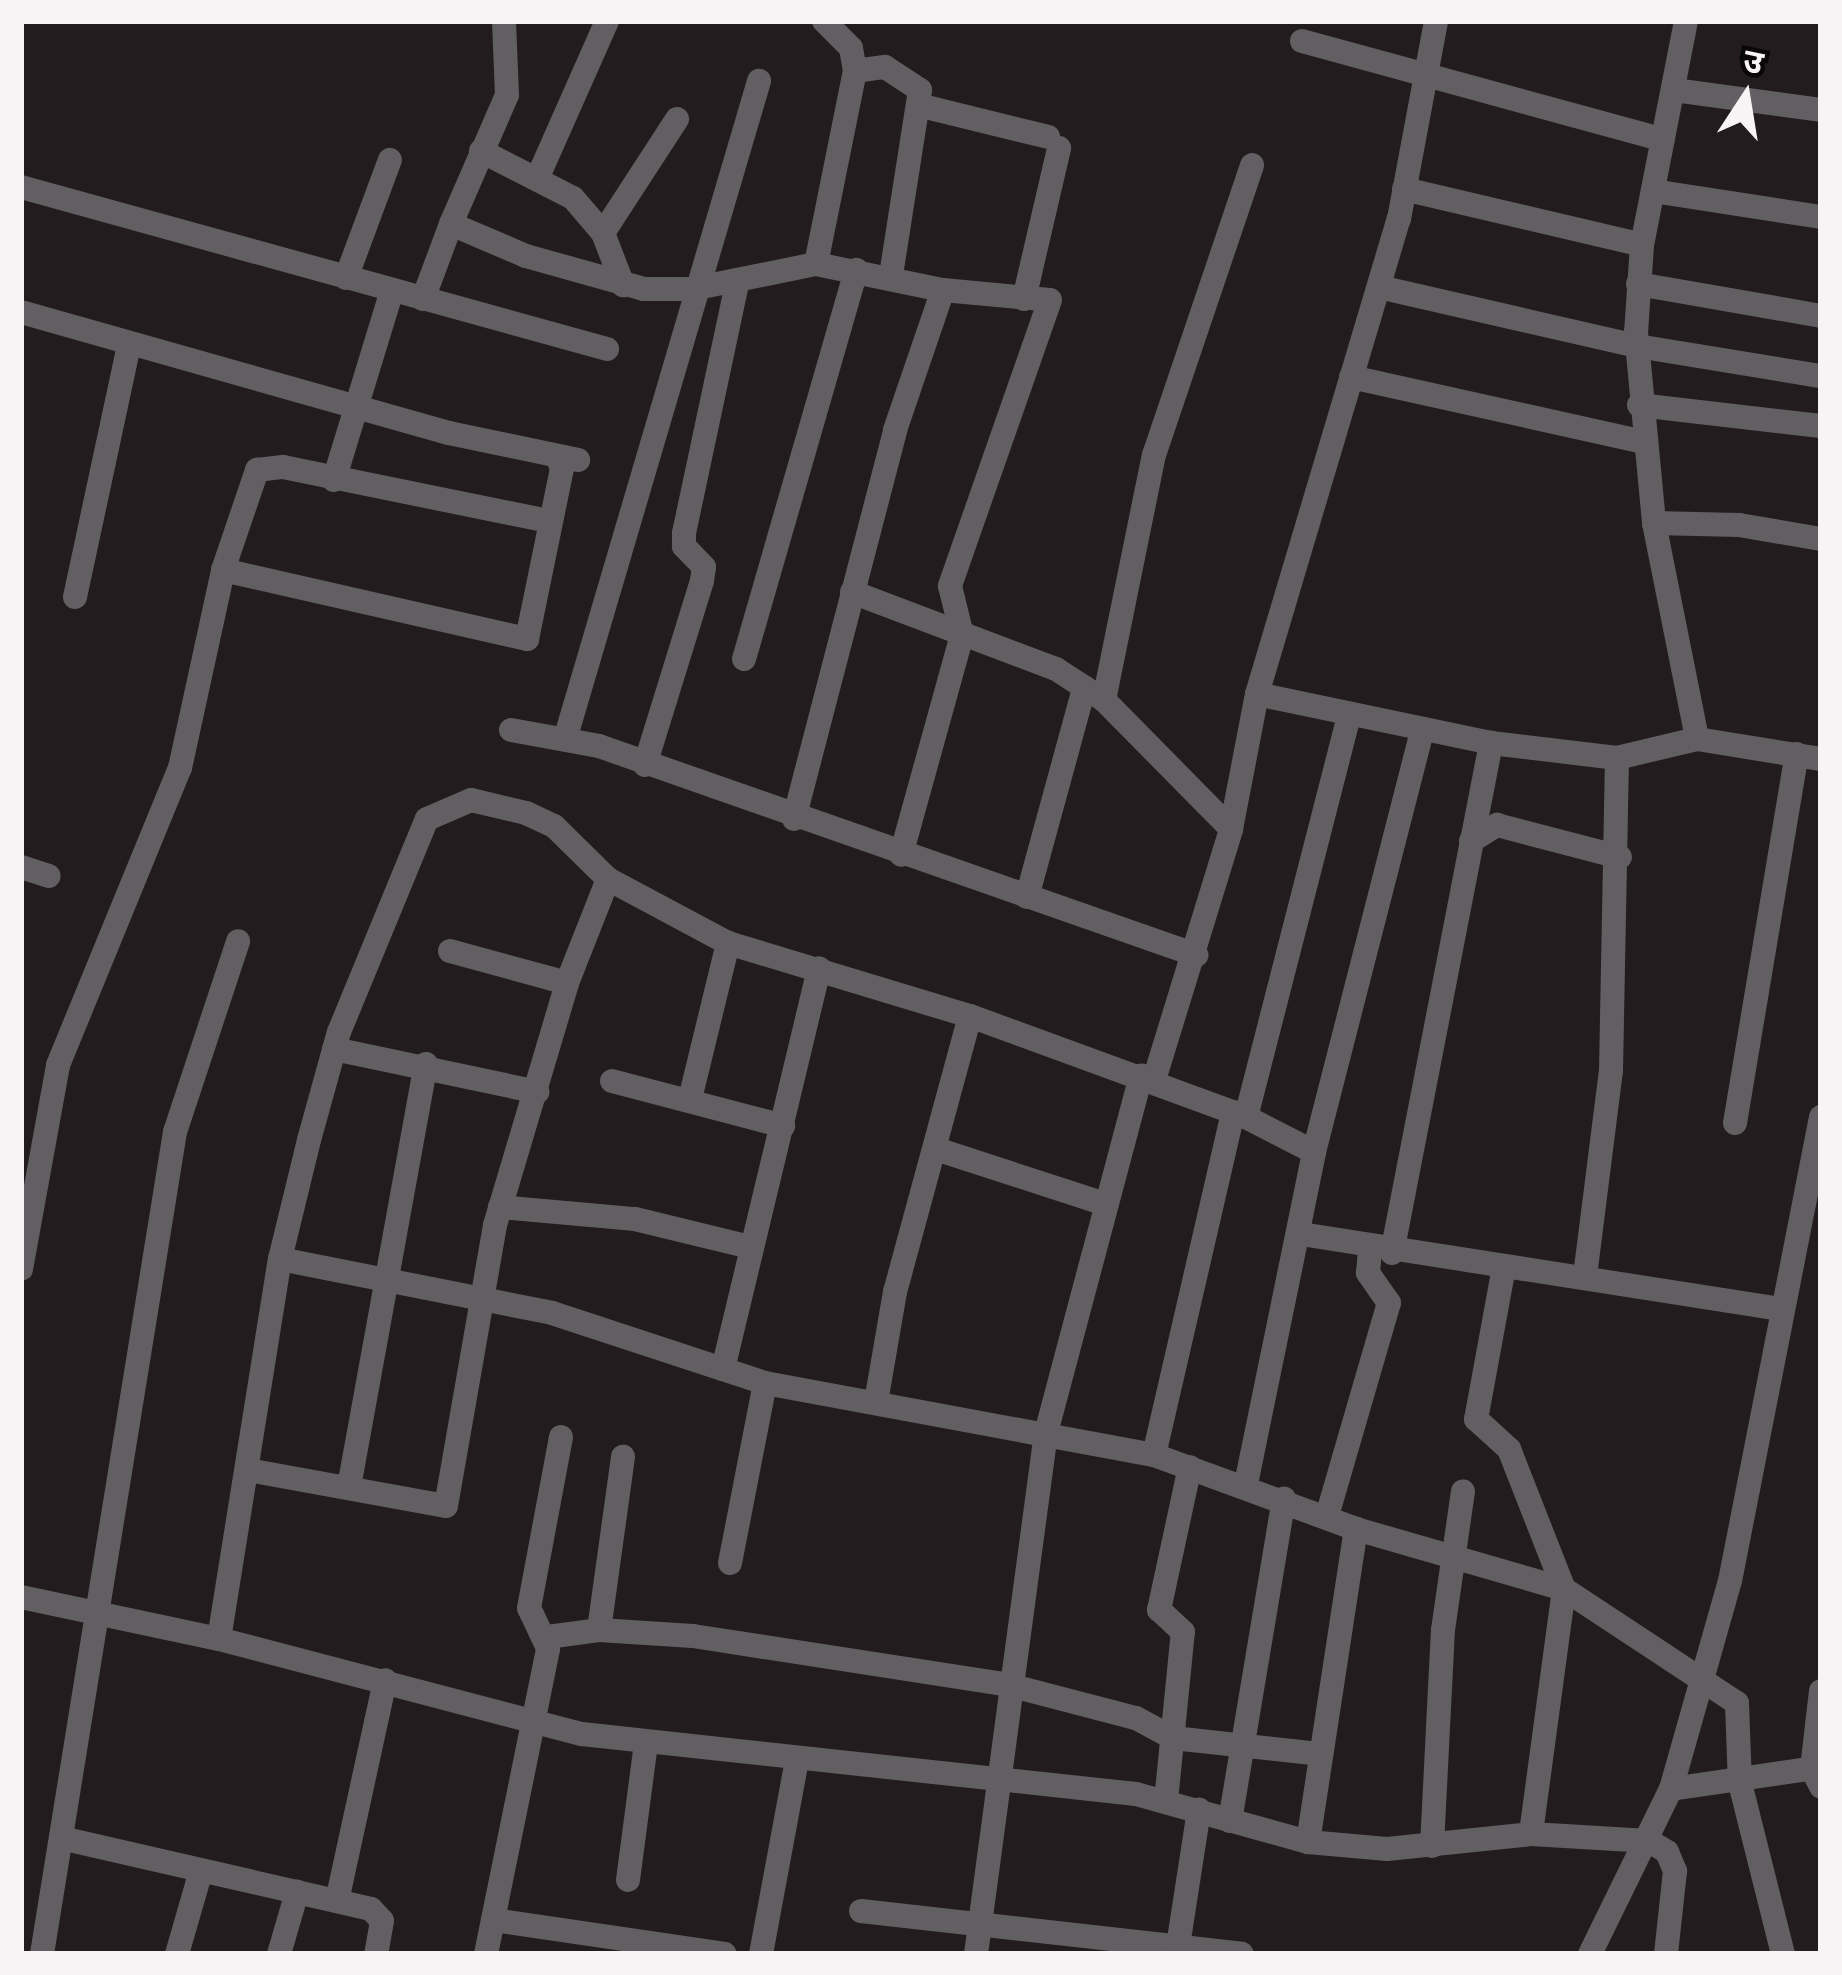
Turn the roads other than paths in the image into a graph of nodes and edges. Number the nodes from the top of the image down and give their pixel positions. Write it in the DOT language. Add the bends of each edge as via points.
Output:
graph roads {
  1 [pos="504,21"];
  2 [pos="607,21"];
  3 [pos="824,21"];
  4 [pos="1436,21"];
  5 [pos="1681,22"];
  6 [pos="1302,41"];
  7 [pos="855,71"];
  8 [pos="1421,78"];
  9 [pos="759,81"];
  10 [pos="1674,90"];
  11 [pos="918,104"];
  12 [pos="1821,110"];
  13 [pos="677,119"];
  14 [pos="1663,140"];
  15 [pos="481,151"];
  16 [pos="390,160"];
  17 [pos="1252,165"];
  18 [pos="537,179"];
  19 [pos="21,187"];
  20 [pos="1404,189"];
  21 [pos="1653,191"];
  22 [pos="1821,217"];
  23 [pos="451,224"];
  24 [pos="603,233"];
  25 [pos="1642,245"];
  26 [pos="816,264"];
  27 [pos="856,270"];
  28 [pos="891,274"];
  29 [pos="346,278"];
  30 [pos="738,280"];
  31 [pos="1639,284"];
  32 [pos="623,285"];
  33 [pos="1379,287"];
  34 [pos="692,289"];
  35 [pos="392,290"];
  36 [pos="943,290"];
  37 [pos="423,299"];
  38 [pos="1024,299"];
  39 [pos="21,312"];
  40 [pos="1821,316"];
  41 [pos="129,345"];
  42 [pos="1637,346"];
  43 [pos="607,349"];
  44 [pos="1821,376"];
  45 [pos="1351,377"];
  46 [pos="1640,405"];
  47 [pos="355,407"];
  48 [pos="1821,426"];
  49 [pos="1644,442"];
  50 [pos="334,480"];
  51 [pos="550,521"];
  52 [pos="1654,524"];
  53 [pos="1821,539"];
  54 [pos="224,570"];
  55 [pos="852,592"];
  56 [pos="75,596"];
  57 [pos="962,635"];
  58 [pos="743,659"];
  59 [pos="1094,694"];
  60 [pos="1257,694"];
  61 [pos="1348,715"];
  62 [pos="1423,729"];
  63 [pos="512,730"];
  64 [pos="566,736"];
  65 [pos="1697,739"];
  66 [pos="1491,743"];
  67 [pos="1814,752"];
  68 [pos="1617,758"];
  69 [pos="645,765"];
  70 [pos="794,819"];
  71 [pos="1231,829"];
  72 [pos="1471,841"];
  73 [pos="901,855"];
  74 [pos="1620,857"];
  75 [pos="21,867"];
  76 [pos="49,876"];
  77 [pos="608,879"];
  78 [pos="1028,897"];
  79 [pos="238,941"];
  80 [pos="728,944"];
  81 [pos="450,951"];
  82 [pos="1196,956"];
  83 [pos="820,968"];
  84 [pos="567,983"];
  85 [pos="970,1016"];
  86 [pos="334,1049"];
  87 [pos="426,1064"];
  88 [pos="1148,1077"];
  89 [pos="612,1081"];
  90 [pos="538,1092"];
  91 [pos="690,1099"];
  92 [pos="1240,1114"];
  93 [pos="1821,1118"];
  94 [pos="1735,1123"];
  95 [pos="783,1126"];
  96 [pos="936,1149"];
  97 [pos="1314,1152"];
  98 [pos="1102,1203"];
  99 [pos="500,1208"];
  100 [pos="1300,1234"];
  101 [pos="750,1247"];
  102 [pos="1381,1251"];
  103 [pos="280,1259"];
  104 [pos="1504,1267"];
  105 [pos="21,1269"];
  106 [pos="1586,1276"];
  107 [pos="387,1281"];
  108 [pos="483,1301"];
  109 [pos="1778,1309"];
  110 [pos="723,1369"];
  111 [pos="765,1383"];
  112 [pos="876,1402"];
  113 [pos="1046,1433"];
  114 [pos="561,1437"];
  115 [pos="1154,1455"];
  116 [pos="623,1457"];
  117 [pos="1190,1467"];
  118 [pos="248,1469"];
  119 [pos="1246,1484"];
  120 [pos="349,1487"];
  121 [pos="1463,1491"];
  122 [pos="1284,1498"];
  123 [pos="1327,1516"];
  124 [pos="1356,1528"];
  125 [pos="1454,1555"];
  126 [pos="730,1563"];
  127 [pos="1564,1589"];
  128 [pos="21,1597"];
  129 [pos="97,1611"];
  130 [pos="599,1630"];
  131 [pos="547,1637"];
  132 [pos="219,1639"];
  133 [pos="1703,1676"];
  134 [pos="385,1680"];
  135 [pos="1009,1685"];
  136 [pos="1821,1691"];
  137 [pos="534,1724"];
  138 [pos="1173,1738"];
  139 [pos="1244,1740"];
  140 [pos="646,1743"];
  141 [pos="1321,1754"];
  142 [pos="797,1759"];
  143 [pos="1818,1774"];
  144 [pos="996,1777"];
  145 [pos="1740,1783"];
  146 [pos="1671,1789"];
  147 [pos="1166,1801"];
  148 [pos="1198,1810"];
  149 [pos="1231,1821"];
  150 [pos="1531,1834"];
  151 [pos="61,1838"];
  152 [pos="1649,1841"];
  153 [pos="1308,1842"];
  154 [pos="1432,1846"];
  155 [pos="201,1871"];
  156 [pos="628,1880"];
  157 [pos="297,1892"];
  158 [pos="337,1901"];
  159 [pos="861,1911"];
  160 [pos="493,1920"];
  161 [pos="979,1927"];
  162 [pos="1178,1946"];
  163 [pos="1123,1948"];
  164 [pos="42,1954"];
  165 [pos="177,1954"];
  166 [pos="280,1954"];
  167 [pos="376,1954"];
  168 [pos="486,1954"];
  169 [pos="725,1954"];
  170 [pos="760,1954"];
  171 [pos="976,1954"];
  172 [pos="1242,1954"];
  173 [pos="1590,1954"];
  174 [pos="1666,1954"];
  175 [pos="1783,1954"];
  1 -- 15 [label="street" via="507,95"];
  2 -- 18 [label="street"];
  3 -- 7 [label="street" via="851,48"];
  4 -- 8 [label="street"];
  5 -- 10 [label="street"];
  6 -- 8 [label="street"];
  7 -- 11 [label="street" via="885,67 920,90"];
  7 -- 26 [label="street"];
  8 -- 14 [label="street"];
  8 -- 20 [label="street"];
  9 -- 34 [label="street"];
  10 -- 12 [label="street"];
  10 -- 14 [label="street"];
  11 -- 28 [label="street"];
  11 -- 38 [label="street" via="1053,142"];
  13 -- 24 [label="street"];
  14 -- 21 [label="street"];
  15 -- 18 [label="street"];
  15 -- 23 [label="street"];
  16 -- 29 [label="street"];
  17 -- 59 [label="street" via="1154,455"];
  18 -- 24 [label="street" via="573,198"];
  19 -- 29 [label="street"];
  20 -- 25 [label="street"];
  20 -- 33 [label="street"];
  21 -- 22 [label="street"];
  21 -- 25 [label="street"];
  23 -- 32 [label="street"];
  23 -- 37 [label="street"];
  24 -- 32 [label="street"];
  25 -- 31 [label="street"];
  26 -- 27 [label="street"];
  26 -- 30 [label="street"];
  27 -- 28 [label="street"];
  27 -- 58 [label="street"];
  28 -- 36 [label="street"];
  29 -- 35 [label="street"];
  30 -- 34 [label="street"];
  30 -- 69 [label="street" via="684,533 684,546 704,567 702,581"];
  31 -- 40 [label="street"];
  31 -- 42 [label="street"];
  32 -- 34 [label="street"];
  33 -- 42 [label="street"];
  33 -- 45 [label="street"];
  34 -- 64 [label="street"];
  35 -- 37 [label="street"];
  35 -- 47 [label="street"];
  36 -- 38 [label="street"];
  36 -- 55 [label="street"];
  37 -- 43 [label="street"];
  38 -- 57 [label="street" via="1050,300 950,586"];
  39 -- 41 [label="street"];
  41 -- 47 [label="street"];
  41 -- 56 [label="street"];
  42 -- 44 [label="street"];
  42 -- 46 [label="street"];
  45 -- 49 [label="street"];
  45 -- 60 [label="street"];
  46 -- 48 [label="street"];
  46 -- 49 [label="street"];
  47 -- 50 [label="street"];
  47 -- 51 [label="street" via="568,458"];
  49 -- 52 [label="street"];
  50 -- 51 [label="street"];
  50 -- 54 [label="street" via="284,467 257,470"];
  51 -- 54 [label="street" via="527,639"];
  52 -- 53 [label="street" via="1738,525"];
  52 -- 65 [label="street"];
  54 -- 105 [label="street" via="180,768 58,1065"];
  55 -- 57 [label="street"];
  55 -- 70 [label="street"];
  57 -- 59 [label="street" via="1056,670"];
  57 -- 73 [label="street"];
  59 -- 71 [label="street"];
  59 -- 78 [label="street"];
  60 -- 61 [label="street"];
  60 -- 71 [label="street"];
  61 -- 62 [label="street"];
  61 -- 92 [label="street"];
  62 -- 66 [label="street"];
  62 -- 97 [label="street"];
  63 -- 64 [label="street"];
  64 -- 69 [label="street"];
  65 -- 67 [label="street"];
  65 -- 68 [label="street"];
  66 -- 68 [label="street"];
  66 -- 72 [label="street"];
  67 -- 94 [label="street"];
  68 -- 74 [label="street"];
  69 -- 70 [label="street"];
  70 -- 73 [label="street"];
  71 -- 82 [label="street"];
  72 -- 74 [label="street" via="1497,825"];
  72 -- 102 [label="street"];
  73 -- 78 [label="street"];
  74 -- 106 [label="street" via="1610,945 1611,1070"];
  75 -- 76 [label="street"];
  77 -- 80 [label="street"];
  77 -- 84 [label="street"];
  77 -- 86 [label="street" via="540,820 493,802 446,805 411,844"];
  78 -- 82 [label="street"];
  79 -- 129 [label="street" via="175,1132"];
  80 -- 83 [label="street"];
  80 -- 91 [label="street"];
  81 -- 84 [label="street"];
  82 -- 88 [label="street"];
  83 -- 85 [label="street"];
  83 -- 95 [label="street"];
  84 -- 90 [label="street"];
  85 -- 88 [label="street"];
  85 -- 96 [label="street"];
  86 -- 87 [label="street"];
  86 -- 103 [label="street"];
  87 -- 90 [label="street"];
  87 -- 107 [label="street"];
  88 -- 92 [label="street"];
  88 -- 98 [label="street"];
  89 -- 91 [label="street"];
  90 -- 99 [label="street"];
  91 -- 95 [label="street"];
  92 -- 97 [label="street"];
  92 -- 115 [label="street"];
  93 -- 109 [label="street"];
  95 -- 101 [label="street"];
  96 -- 98 [label="street"];
  96 -- 112 [label="street" via="895,1292"];
  97 -- 100 [label="street"];
  98 -- 113 [label="street"];
  99 -- 101 [label="street" via="635,1219"];
  99 -- 108 [label="street"];
  100 -- 102 [label="street"];
  100 -- 119 [label="street"];
  101 -- 110 [label="street"];
  102 -- 104 [label="street"];
  102 -- 123 [label="street" via="1368,1273 1389,1303"];
  103 -- 107 [label="street"];
  103 -- 118 [label="street"];
  104 -- 106 [label="street"];
  104 -- 127 [label="street" via="1476,1420 1509,1449"];
  106 -- 109 [label="street"];
  107 -- 108 [label="street"];
  107 -- 120 [label="street"];
  108 -- 110 [label="street" via="552,1313"];
  108 -- 120 [label="street" via="446,1506"];
  109 -- 133 [label="street" via="1730,1581"];
  110 -- 111 [label="street"];
  111 -- 112 [label="street"];
  111 -- 126 [label="street"];
  112 -- 113 [label="street"];
  113 -- 115 [label="street"];
  113 -- 135 [label="street"];
  114 -- 131 [label="street" via="529,1608"];
  115 -- 117 [label="street"];
  116 -- 130 [label="street"];
  117 -- 119 [label="street"];
  117 -- 138 [label="street" via="1159,1610 1183,1632"];
  118 -- 120 [label="street"];
  118 -- 132 [label="street"];
  119 -- 122 [label="street"];
  121 -- 125 [label="street"];
  122 -- 123 [label="street"];
  122 -- 139 [label="street"];
  123 -- 124 [label="street"];
  124 -- 125 [label="street"];
  124 -- 141 [label="street"];
  125 -- 127 [label="street"];
  125 -- 154 [label="street" via="1442,1630"];
  127 -- 133 [label="street"];
  127 -- 150 [label="street"];
  128 -- 129 [label="street"];
  129 -- 132 [label="street"];
  129 -- 151 [label="street"];
  130 -- 131 [label="street"];
  130 -- 135 [label="street" via="693,1636"];
  131 -- 137 [label="street"];
  132 -- 134 [label="street"];
  133 -- 145 [label="street" via="1738,1702"];
  133 -- 146 [label="street"];
  134 -- 137 [label="street"];
  134 -- 158 [label="street"];
  135 -- 138 [label="street" via="1136,1718"];
  135 -- 144 [label="street"];
  136 -- 143 [label="street"];
  137 -- 140 [label="street"];
  137 -- 160 [label="street"];
  138 -- 139 [label="street"];
  138 -- 147 [label="street"];
  139 -- 141 [label="street"];
  139 -- 149 [label="street"];
  140 -- 142 [label="street"];
  140 -- 156 [label="street"];
  141 -- 153 [label="street"];
  142 -- 144 [label="street"];
  142 -- 170 [label="street"];
  143 -- 145 [label="street"];
  144 -- 147 [label="street"];
  144 -- 161 [label="street"];
  145 -- 146 [label="street"];
  145 -- 175 [label="street"];
  146 -- 152 [label="street"];
  147 -- 148 [label="street"];
  148 -- 149 [label="street"];
  148 -- 162 [label="street"];
  149 -- 153 [label="street"];
  150 -- 152 [label="street"];
  150 -- 154 [label="street"];
  151 -- 155 [label="street"];
  151 -- 164 [label="street"];
  152 -- 173 [label="street"];
  152 -- 174 [label="street" via="1676,1871"];
  153 -- 154 [label="street"];
  155 -- 157 [label="street"];
  155 -- 165 [label="street"];
  157 -- 158 [label="street"];
  157 -- 166 [label="street"];
  158 -- 167 [label="street" via="378,1913"];
  159 -- 161 [label="street"];
  160 -- 168 [label="street"];
  160 -- 169 [label="street"];
  161 -- 163 [label="street"];
  161 -- 171 [label="street"];
  162 -- 163 [label="street"];
  162 -- 172 [label="street"];
}
